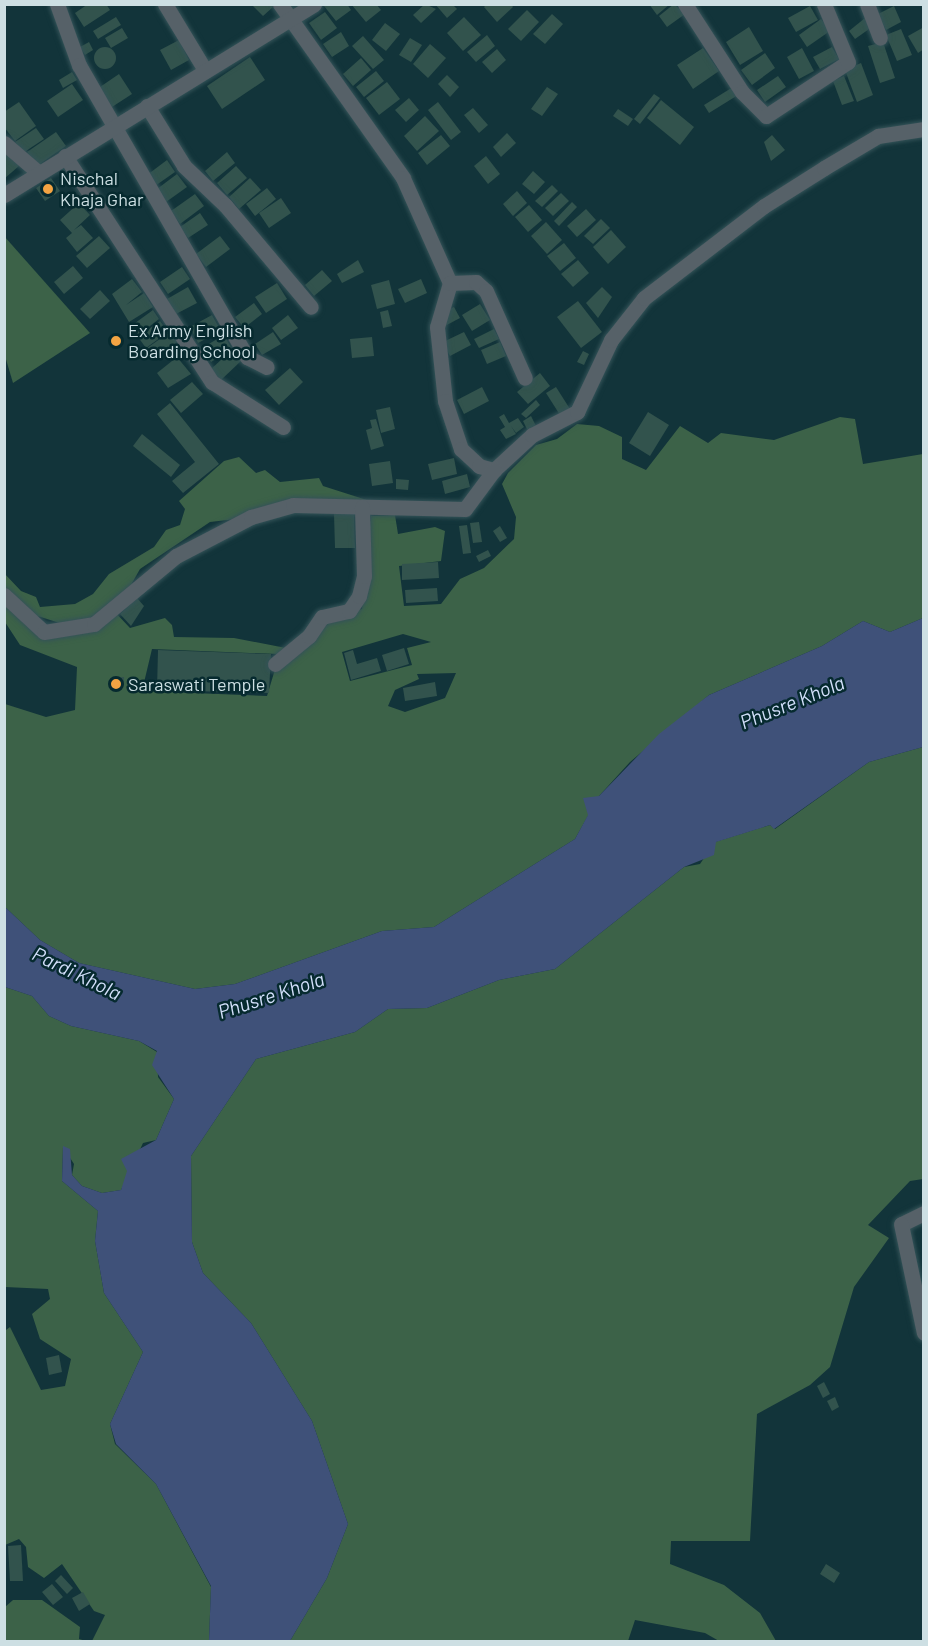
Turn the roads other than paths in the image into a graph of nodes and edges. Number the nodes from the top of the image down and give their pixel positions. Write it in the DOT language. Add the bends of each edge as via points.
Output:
graph roads {
  1 [pos="57,4"];
  2 [pos="165,4"];
  3 [pos="280,4"];
  4 [pos="314,4"];
  5 [pos="685,4"];
  6 [pos="824,4"];
  7 [pos="867,4"];
  8 [pos="292,17"];
  9 [pos="880,38"];
  10 [pos="205,70"];
  11 [pos="147,105"];
  12 [pos="116,125"];
  13 [pos="924,129"];
  14 [pos="4,143"];
  15 [pos="65,156"];
  16 [pos="39,173"];
  17 [pos="4,195"];
  18 [pos="450,283"];
  19 [pos="311,307"];
  20 [pos="267,367"];
  21 [pos="525,378"];
  22 [pos="283,427"];
  23 [pos="494,470"];
  24 [pos="362,507"];
  25 [pos="4,595"];
  26 [pos="274,664"];
  27 [pos="924,1213"];
  28 [pos="924,1333"];
  1 -- 12 [label="street" via="79,65"];
  2 -- 10 [label="street"];
  3 -- 8 [label="street"];
  4 -- 8 [label="street"];
  5 -- 6 [label="street" via="742,92 766,116 848,62"];
  7 -- 9 [label="street"];
  8 -- 10 [label="street"];
  8 -- 18 [label="street" via="403,178"];
  10 -- 11 [label="street"];
  11 -- 12 [label="street"];
  11 -- 19 [label="street" via="184,166 225,205"];
  12 -- 15 [label="street"];
  12 -- 20 [label="street" via="247,357"];
  13 -- 23 [label="street" via="878,136 833,163 764,206 644,298 611,340 577,412 532,435"];
  14 -- 16 [label="street"];
  15 -- 16 [label="street"];
  15 -- 22 [label="street" via="212,382"];
  16 -- 17 [label="street"];
  18 -- 21 [label="street" via="476,282 486,291"];
  18 -- 23 [label="street" via="437,327 445,400 461,449 479,466"];
  23 -- 24 [label="street" via="465,509"];
  24 -- 25 [label="street" via="293,505 251,517 176,556 94,624 44,632"];
  24 -- 26 [label="street" via="364,576 359,596 349,611 334,611 322,617 301,644"];
  27 -- 28 [label="street" via="901,1224"];
}
